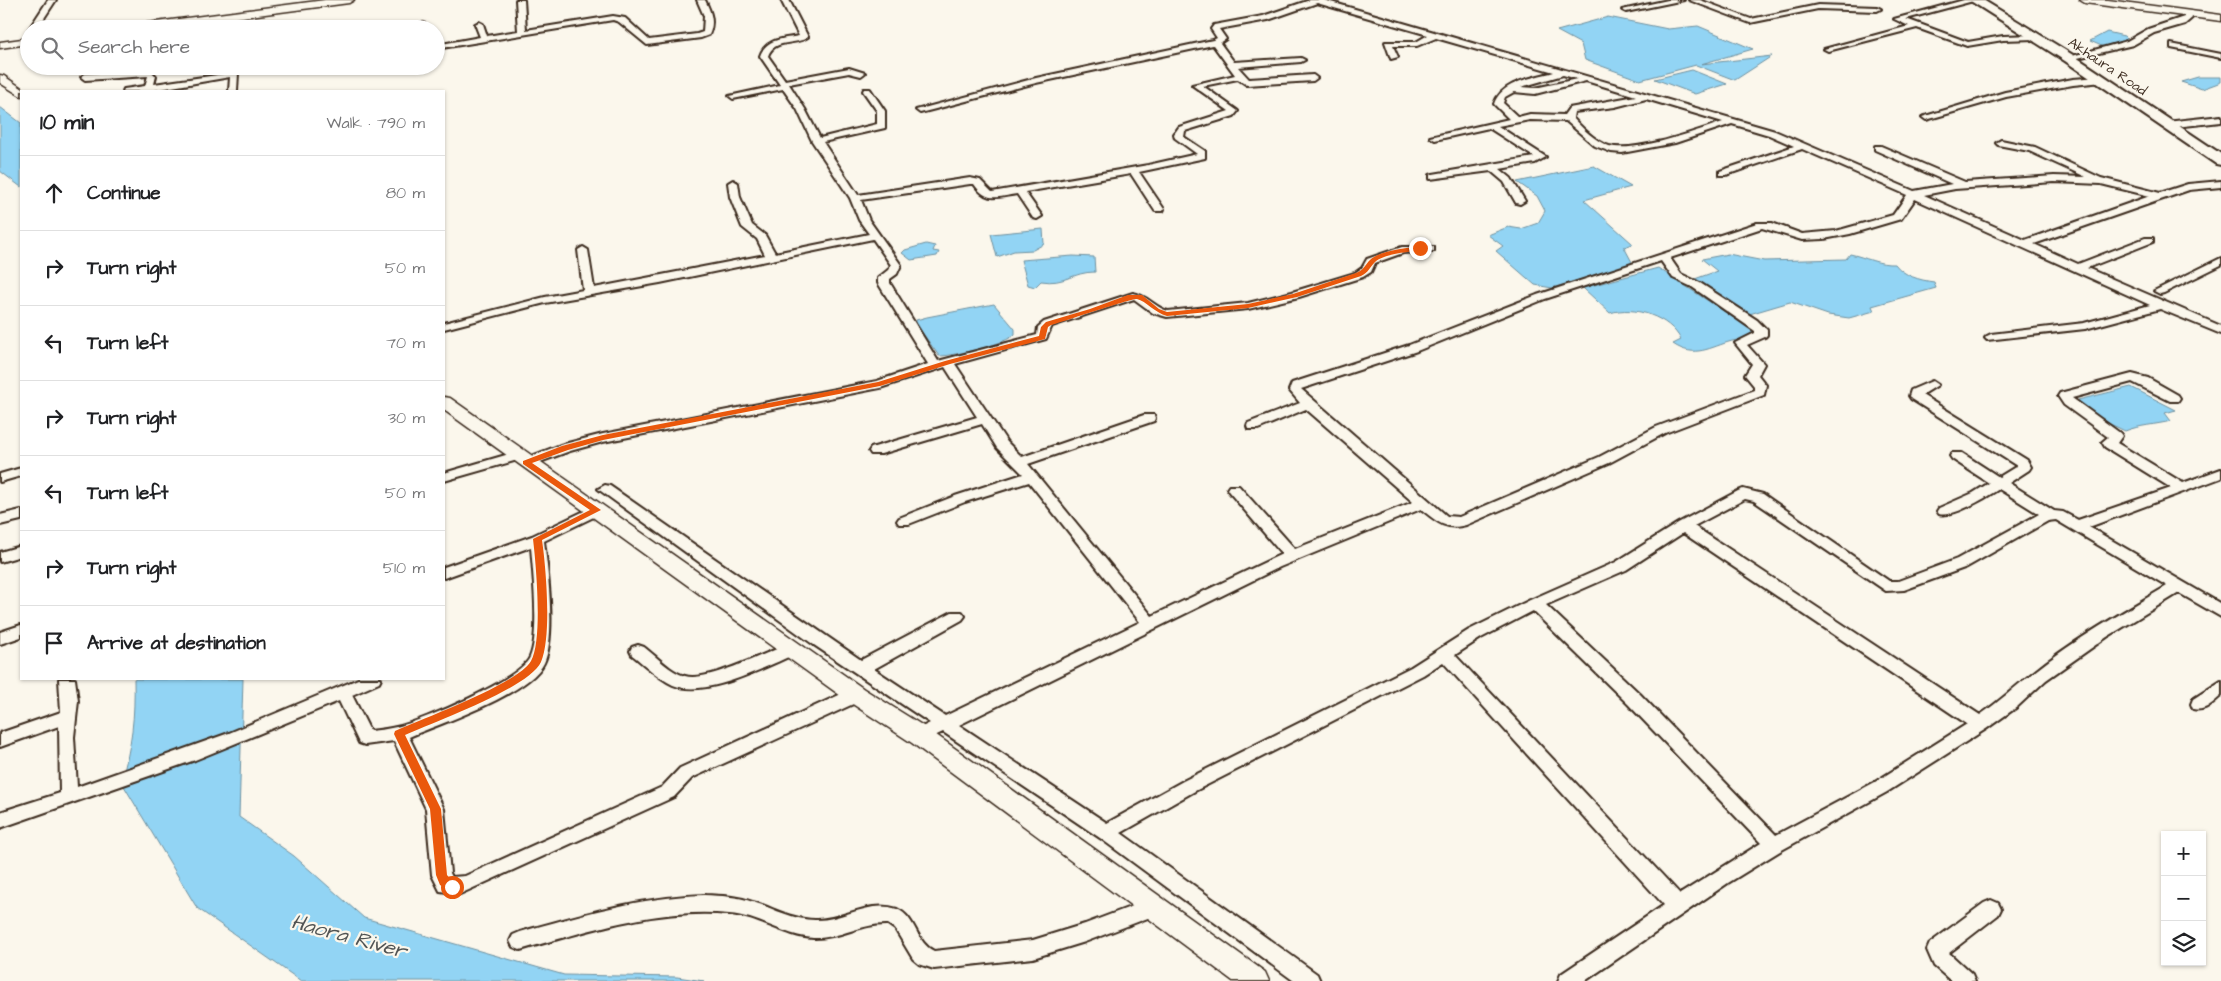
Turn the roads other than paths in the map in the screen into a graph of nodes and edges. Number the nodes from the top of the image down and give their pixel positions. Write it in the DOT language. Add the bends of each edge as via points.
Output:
graph roads {
  1 [pos="52,0"];
  2 [pos="350,0"];
  3 [pos="520,0"];
  4 [pos="701,0"];
  5 [pos="785,0"];
  6 [pos="1316,0"];
  7 [pos="1680,0"];
  8 [pos="1693,0"];
  9 [pos="1804,0"];
  10 [pos="1974,0"];
  11 [pos="2085,0"];
  12 [pos="2108,1"];
  13 [pos="1818,7"];
  14 [pos="1877,9"];
  15 [pos="1626,10"];
  16 [pos="2187,14"];
  17 [pos="2221,18"];
  18 [pos="39,20"];
  19 [pos="195,20"];
  20 [pos="479,24"];
  21 [pos="1914,27"];
  22 [pos="522,33"];
  23 [pos="1435,36"];
  24 [pos="2035,37"];
  25 [pos="484,39"];
  26 [pos="20,41"];
  27 [pos="1215,42"];
  28 [pos="0,45"];
  29 [pos="445,46"];
  30 [pos="2174,46"];
  31 [pos="1828,49"];
  32 [pos="2221,56"];
  33 [pos="1394,57"];
  34 [pos="2069,58"];
  35 [pos="1301,60"];
  36 [pos="1233,65"];
  37 [pos="1564,72"];
  38 [pos="861,73"];
  39 [pos="118,75"];
  40 [pos="151,75"];
  41 [pos="223,75"];
  42 [pos="234,75"];
  43 [pos="1240,76"];
  44 [pos="85,77"];
  45 [pos="0,78"];
  46 [pos="1312,78"];
  47 [pos="1586,78"];
  48 [pos="2100,80"];
  49 [pos="785,85"];
  50 [pos="149,88"];
  51 [pos="1511,89"];
  52 [pos="134,90"];
  53 [pos="233,90"];
  54 [pos="867,91"];
  55 [pos="20,93"];
  56 [pos="733,96"];
  57 [pos="1648,96"];
  58 [pos="920,110"];
  59 [pos="1926,117"];
  60 [pos="1568,118"];
  61 [pos="1516,120"];
  62 [pos="2221,120"];
  63 [pos="1733,121"];
  64 [pos="1490,125"];
  65 [pos="2166,125"];
  66 [pos="1435,137"];
  67 [pos="817,141"];
  68 [pos="2000,143"];
  69 [pos="1803,146"];
  70 [pos="1878,148"];
  71 [pos="2221,161"];
  72 [pos="1492,167"];
  73 [pos="1133,170"];
  74 [pos="1723,173"];
  75 [pos="1433,177"];
  76 [pos="2101,181"];
  77 [pos="733,183"];
  78 [pos="2221,184"];
  79 [pos="1964,186"];
  80 [pos="1019,190"];
  81 [pos="1914,194"];
  82 [pos="2161,196"];
  83 [pos="855,198"];
  84 [pos="1520,201"];
  85 [pos="1159,209"];
  86 [pos="1037,216"];
  87 [pos="874,236"];
  88 [pos="2148,240"];
  89 [pos="2024,244"];
  90 [pos="1430,249"];
  91 [pos="583,250"];
  92 [pos="772,258"];
  93 [pos="1664,258"];
  94 [pos="2221,261"];
  95 [pos="2078,268"];
  96 [pos="589,291"];
  97 [pos="2160,291"];
  98 [pos="2162,305"];
  99 [pos="445,326"];
  100 [pos="2221,330"];
  101 [pos="1991,338"];
  102 [pos="942,364"];
  103 [pos="1932,385"];
  104 [pos="2174,398"];
  105 [pos="445,403"];
  106 [pos="1308,404"];
  107 [pos="1149,418"];
  108 [pos="984,419"];
  109 [pos="1254,426"];
  110 [pos="876,451"];
  111 [pos="1957,456"];
  112 [pos="521,459"];
  113 [pos="1020,464"];
  114 [pos="20,472"];
  115 [pos="2221,473"];
  116 [pos="1032,476"];
  117 [pos="445,477"];
  118 [pos="0,478"];
  119 [pos="1998,482"];
  120 [pos="1234,489"];
  121 [pos="2182,489"];
  122 [pos="605,490"];
  123 [pos="1423,503"];
  124 [pos="597,510"];
  125 [pos="1944,511"];
  126 [pos="20,514"];
  127 [pos="2050,515"];
  128 [pos="0,520"];
  129 [pos="904,520"];
  130 [pos="1682,526"];
  131 [pos="2077,526"];
  132 [pos="537,539"];
  133 [pos="20,551"];
  134 [pos="1292,556"];
  135 [pos="0,557"];
  136 [pos="445,573"];
  137 [pos="2177,587"];
  138 [pos="1534,604"];
  139 [pos="2221,612"];
  140 [pos="957,616"];
  141 [pos="1149,623"];
  142 [pos="20,631"];
  143 [pos="0,638"];
  144 [pos="792,649"];
  145 [pos="638,652"];
  146 [pos="1444,653"];
  147 [pos="860,668"];
  148 [pos="67,680"];
  149 [pos="371,680"];
  150 [pos="2221,687"];
  151 [pos="343,693"];
  152 [pos="856,695"];
  153 [pos="2199,704"];
  154 [pos="67,716"];
  155 [pos="946,724"];
  156 [pos="1980,724"];
  157 [pos="399,734"];
  158 [pos="920,736"];
  159 [pos="0,740"];
  160 [pos="69,798"];
  161 [pos="0,820"];
  162 [pos="1106,832"];
  163 [pos="1774,845"];
  164 [pos="1678,906"];
  165 [pos="1154,907"];
  166 [pos="1991,909"];
  167 [pos="520,941"];
  168 [pos="1255,981"];
  169 [pos="1310,981"];
  170 [pos="1568,981"];
  171 [pos="1965,981"];
  1 -- 18 [label="street"];
  2 -- 19 [label="main road"];
  3 -- 22 [label="street"];
  4 -- 22 [label="street" via="709,23 706,33 698,36 647,43 616,18"];
  5 -- 49 [label="street" via="804,37 774,44 764,54"];
  6 -- 23 [label="street"];
  6 -- 27 [label="street" via="1266,18 1216,27 1222,39"];
  7 -- 15 [label="street"];
  8 -- 13 [label="street" via="1750,21"];
  9 -- 13 [label="street"];
  10 -- 21 [label="street" via="1899,18"];
  10 -- 24 [label="main road, Akhaura Road"];
  11 -- 12 [label="main road"];
  12 -- 16 [label="main road"];
  13 -- 14 [label="street"];
  16 -- 17 [label="main road"];
  16 -- 34 [label="street" via="2188,18 2182,22 2151,31 2130,43"];
  20 -- 25 [label="street"];
  21 -- 24 [label="street" via="1967,44"];
  21 -- 31 [label="street"];
  22 -- 25 [label="street"];
  23 -- 33 [label="street" via="1417,44 1388,44"];
  23 -- 37 [label="street"];
  24 -- 34 [label="main road, Akhaura Road"];
  25 -- 29 [label="street"];
  26 -- 28 [label="street"];
  27 -- 36 [label="street"];
  27 -- 58 [label="street"];
  30 -- 32 [label="street"];
  34 -- 48 [label="main road, Akhaura Road"];
  35 -- 36 [label="street"];
  36 -- 43 [label="street"];
  37 -- 47 [label="street"];
  37 -- 51 [label="street"];
  38 -- 49 [label="street" via="849,70"];
  39 -- 44 [label="street"];
  40 -- 50 [label="street"];
  41 -- 50 [label="street"];
  42 -- 53 [label="street"];
  43 -- 46 [label="street" via="1247,82"];
  43 -- 73 [label="street" via="1196,85 1234,111 1182,130 1179,134 1203,155"];
  45 -- 55 [label="main road"];
  47 -- 51 [label="street" via="1534,91"];
  47 -- 57 [label="street"];
  48 -- 59 [label="street" via="2005,95"];
  48 -- 65 [label="main road, Akhaura Road"];
  49 -- 56 [label="street"];
  49 -- 67 [label="street"];
  50 -- 52 [label="street"];
  51 -- 61 [label="street" via="1498,102"];
  54 -- 67 [label="street" via="881,112 882,126"];
  57 -- 60 [label="street" via="1572,110"];
  57 -- 63 [label="street"];
  60 -- 61 [label="street" via="1538,116"];
  60 -- 63 [label="street" via="1592,140 1616,150 1653,144"];
  61 -- 64 [label="street"];
  62 -- 65 [label="street"];
  63 -- 69 [label="street"];
  64 -- 66 [label="street"];
  64 -- 72 [label="street" via="1541,158"];
  65 -- 71 [label="main road, Akhaura Road"];
  67 -- 83 [label="street"];
  68 -- 76 [label="street" via="2038,151"];
  69 -- 74 [label="street"];
  69 -- 81 [label="street"];
  70 -- 79 [label="street"];
  72 -- 75 [label="street"];
  72 -- 84 [label="street" via="1508,180"];
  73 -- 80 [label="street"];
  73 -- 85 [label="street"];
  76 -- 79 [label="street" via="2054,178"];
  76 -- 82 [label="street"];
  77 -- 92 [label="street" via="747,227 761,237"];
  78 -- 82 [label="street" via="2188,187"];
  79 -- 81 [label="street"];
  80 -- 83 [label="street" via="989,194 977,182 970,181"];
  80 -- 86 [label="street"];
  81 -- 89 [label="street"];
  81 -- 93 [label="street" via="1906,210 1897,216 1843,231 1804,237 1761,224"];
  82 -- 89 [label="street"];
  83 -- 87 [label="street"];
  87 -- 92 [label="street"];
  87 -- 102 [label="street" via="896,265 883,280 887,291"];
  88 -- 95 [label="street"];
  89 -- 95 [label="street"];
  90 -- 102 [label="street" via="1397,251 1371,261 1367,270 1359,275 1248,306 1167,314 1133,296 1048,324 1042,337"];
  91 -- 96 [label="street"];
  92 -- 96 [label="street"];
  93 -- 106 [label="street" via="1541,297 1414,348 1296,386 1296,393"];
  93 -- 123 [label="street" via="1677,276 1696,285 1761,330 1759,337 1741,343 1758,364 1751,375 1760,386 1760,392 1652,434 1604,460 1461,522 1447,522"];
  94 -- 97 [label="street"];
  95 -- 98 [label="street"];
  96 -- 99 [label="street"];
  98 -- 100 [label="street"];
  98 -- 101 [label="street" via="2070,329"];
  102 -- 108 [label="street"];
  102 -- 112 [label="street" via="880,384 603,438"];
  103 -- 119 [label="street" via="1915,393 1915,396 2024,465 2024,468"];
  104 -- 121 [label="street" via="2132,378 2064,396 2115,436 2110,444"];
  105 -- 112 [label="main road"];
  106 -- 109 [label="street"];
  106 -- 123 [label="street"];
  107 -- 113 [label="street"];
  108 -- 110 [label="street"];
  108 -- 113 [label="street" via="1002,446"];
  111 -- 119 [label="street"];
  112 -- 117 [label="street"];
  112 -- 124 [label="main road"];
  113 -- 116 [label="street"];
  114 -- 118 [label="street"];
  115 -- 121 [label="street"];
  116 -- 129 [label="street"];
  116 -- 141 [label="street"];
  119 -- 125 [label="street" via="1978,496"];
  119 -- 127 [label="street"];
  120 -- 134 [label="street"];
  121 -- 131 [label="street"];
  122 -- 147 [label="street"];
  123 -- 134 [label="street"];
  124 -- 132 [label="street"];
  124 -- 144 [label="main road"];
  126 -- 128 [label="street"];
  127 -- 130 [label="street" via="1962,563 1892,587 1878,582 1751,494 1740,494"];
  127 -- 131 [label="street" via="2058,515"];
  130 -- 138 [label="street" via="1621,566"];
  130 -- 156 [label="street"];
  131 -- 137 [label="street"];
  132 -- 136 [label="street"];
  132 -- 157 [label="street" via="542,634 536,661 528,672 511,683"];
  133 -- 135 [label="street"];
  134 -- 141 [label="street"];
  137 -- 139 [label="street"];
  137 -- 156 [label="street" via="2101,633"];
  138 -- 146 [label="street"];
  138 -- 163 [label="street" via="1641,706"];
  140 -- 147 [label="street"];
  141 -- 155 [label="street"];
  142 -- 143 [label="street"];
  144 -- 145 [label="street" via="691,684 680,681"];
  144 -- 152 [label="main road"];
  146 -- 162 [label="street" via="1417,671"];
  146 -- 164 [label="street"];
  147 -- 155 [label="street"];
  148 -- 154 [label="street" via="70,701"];
  149 -- 151 [label="street"];
  150 -- 153 [label="street"];
  151 -- 157 [label="street" via="365,738"];
  151 -- 160 [label="street" via="270,725"];
  152 -- 157 [label="street" via="686,773 668,792 471,882 452,887 444,882 442,875 433,803"];
  152 -- 158 [label="main road"];
  154 -- 159 [label="street"];
  154 -- 160 [label="street"];
  155 -- 158 [label="street"];
  155 -- 162 [label="street"];
  156 -- 163 [label="street" via="1881,788"];
  158 -- 165 [label="main road"];
  160 -- 161 [label="street"];
  162 -- 169 [label="street"];
  163 -- 164 [label="street"];
  164 -- 170 [label="street"];
  165 -- 167 [label="street" via="1032,948 934,960 922,956 899,921 890,915 817,929 796,927 733,905 653,906"];
  165 -- 168 [label="main road"];
  166 -- 171 [label="street" via="1937,950 1941,959"];
}
